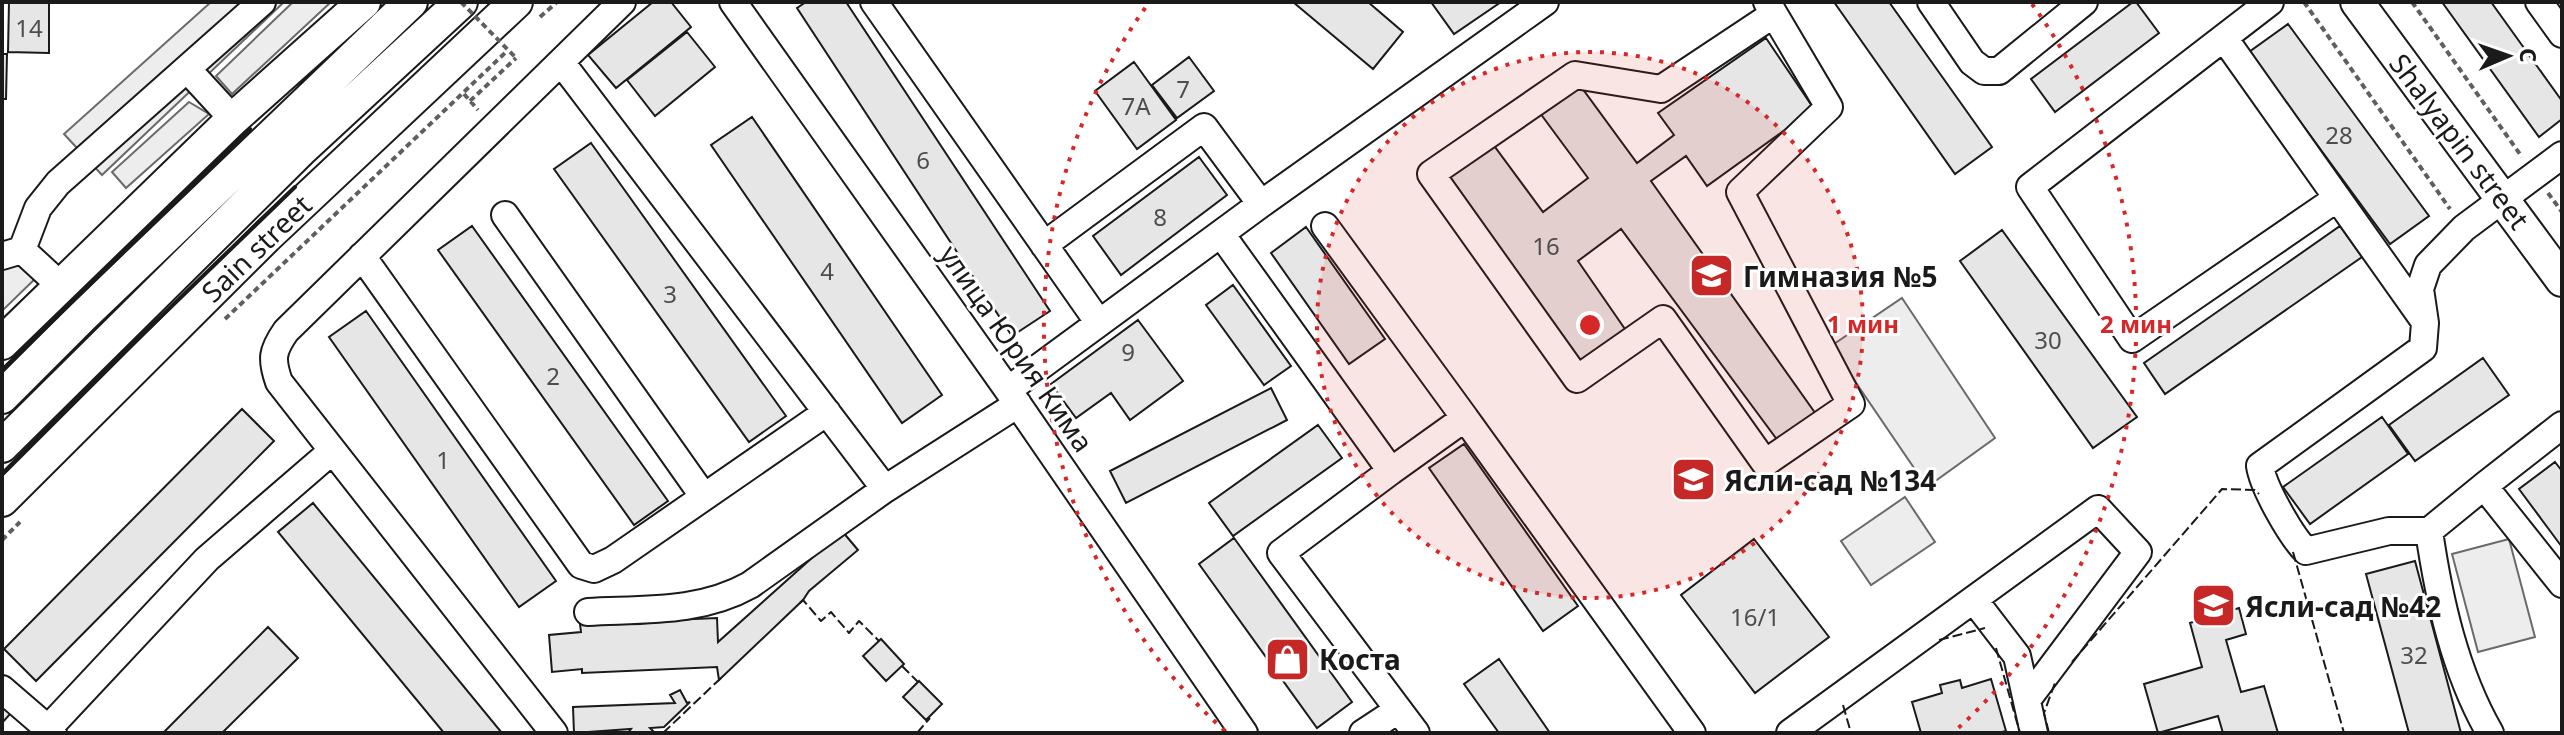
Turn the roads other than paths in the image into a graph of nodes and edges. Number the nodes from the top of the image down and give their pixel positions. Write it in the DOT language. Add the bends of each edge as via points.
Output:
graph roads {
  1 [pos="262,2"];
  2 [pos="364,2"];
  3 [pos="375,2"];
  4 [pos="411,2"];
  5 [pos="461,2"];
  6 [pos="622,2"];
  7 [pos="874,2"];
  8 [pos="1545,2"];
  9 [pos="1931,2"];
  10 [pos="2084,2"];
  11 [pos="2270,2"];
  12 [pos="2357,2"];
  13 [pos="2539,2"];
  14 [pos="745,6"];
  15 [pos="1770,8"];
  16 [pos="527,11"];
  17 [pos="2562,34"];
  18 [pos="2224,38"];
  19 [pos="561,62"];
  20 [pos="187,69"];
  21 [pos="424,88"];
  22 [pos="301,105"];
  23 [pos="233,119"];
  24 [pos="303,148"];
  25 [pos="2562,155"];
  26 [pos="2336,199"];
  27 [pos="2503,199"];
  28 [pos="1261,204"];
  29 [pos="505,215"];
  30 [pos="1325,226"];
  31 [pos="1221,234"];
  32 [pos="1044,245"];
  33 [pos="12,253"];
  34 [pos="362,256"];
  35 [pos="2562,280"];
  36 [pos="60,285"];
  37 [pos="1099,323"];
  38 [pos="2425,323"];
  39 [pos="2,343"];
  40 [pos="2,397"];
  41 [pos="1013,397"];
  42 [pos="827,412"];
  43 [pos="1465,418"];
  44 [pos="2562,425"];
  45 [pos="2,446"];
  46 [pos="332,451"];
  47 [pos="1391,471"];
  48 [pos="2484,486"];
  49 [pos="885,489"];
  50 [pos="704,497"];
  51 [pos="13,509"];
  52 [pos="2429,531"];
  53 [pos="2562,584"];
  54 [pos="1974,600"];
  55 [pos="588,612"];
  56 [pos="2,689"];
  57 [pos="2027,700"];
  58 [pos="1398,710"];
  59 [pos="546,730"];
  60 [pos="49,732"];
  61 [pos="1244,733"];
  62 [pos="1363,733"];
  63 [pos="1416,733"];
  64 [pos="1692,733"];
  65 [pos="1790,733"];
  66 [pos="2034,733"];
  67 [pos="2490,733"];
  1 -- 20 [label="street"];
  2 -- 23 [label="main road"];
  3 -- 22 [label="main road"];
  4 -- 22 [label="main road"];
  5 -- 24 [label="main road, Sain street"];
  6 -- 19 [label="street"];
  7 -- 32 [label="street"];
  8 -- 28 [label="street"];
  9 -- 10 [label="street" via="1972,62 1984,71 1999,71"];
  11 -- 18 [label="street"];
  12 -- 27 [label="main road, Shalyapin street"];
  13 -- 17 [label="street"];
  14 -- 41 [label="street, улица Юрия Кима"];
  15 -- 15 [label="street" via="1829,107 1740,192 1851,404 1765,463 1663,319 1577,379 1431,174 1575,75 1661,89"];
  16 -- 21 [label="main road, Sain street"];
  18 -- 26 [label="street"];
  18 -- 26 [label="street" via="2030,187 2132,339"];
  19 -- 34 [label="street"];
  19 -- 42 [label="street"];
  20 -- 23 [label="street"];
  20 -- 33 [label="street" via="58,183"];
  21 -- 24 [label="main road"];
  21 -- 51 [label="main road, Sain street" via="266,237"];
  22 -- 40 [label="main road"];
  23 -- 36 [label="main road"];
  24 -- 45 [label="main road, Sain street"];
  25 -- 27 [label="street"];
  26 -- 38 [label="street"];
  27 -- 35 [label="main road, Shalyapin street"];
  27 -- 38 [label="street" via="2428,265 2420,289"];
  28 -- 31 [label="street"];
  28 -- 32 [label="street" via="1204,127"];
  29 -- 50 [label="street"];
  30 -- 43 [label="street"];
  31 -- 37 [label="street"];
  31 -- 47 [label="street"];
  32 -- 37 [label="street"];
  33 -- 36 [label="street"];
  34 -- 46 [label="street" via="275,347 279,382"];
  34 -- 50 [label="street" via="581,565 594,569 613,560"];
  36 -- 39 [label="main road"];
  37 -- 41 [label="street"];
  38 -- 52 [label="street" via="2423,348 2260,466 2295,540 2306,551 2389,531"];
  41 -- 49 [label="street"];
  41 -- 61 [label="street, улица Юрия Кима"];
  42 -- 49 [label="street"];
  42 -- 50 [label="street"];
  43 -- 47 [label="street"];
  43 -- 64 [label="street"];
  44 -- 48 [label="street"];
  46 -- 59 [label="street"];
  46 -- 60 [label="street" via="207,559"];
  47 -- 58 [label="street" via="1281,553"];
  48 -- 52 [label="street"];
  48 -- 53 [label="street"];
  49 -- 55 [label="street" via="731,595 699,606"];
  52 -- 67 [label="street" via="2454,647 2475,708"];
  54 -- 57 [label="street" via="2017,656"];
  54 -- 57 [label="street" via="2098,509 2138,552"];
  54 -- 65 [label="street"];
  56 -- 60 [label="street"];
  57 -- 66 [label="street"];
  58 -- 62 [label="street"];
  58 -- 63 [label="street"];
}
